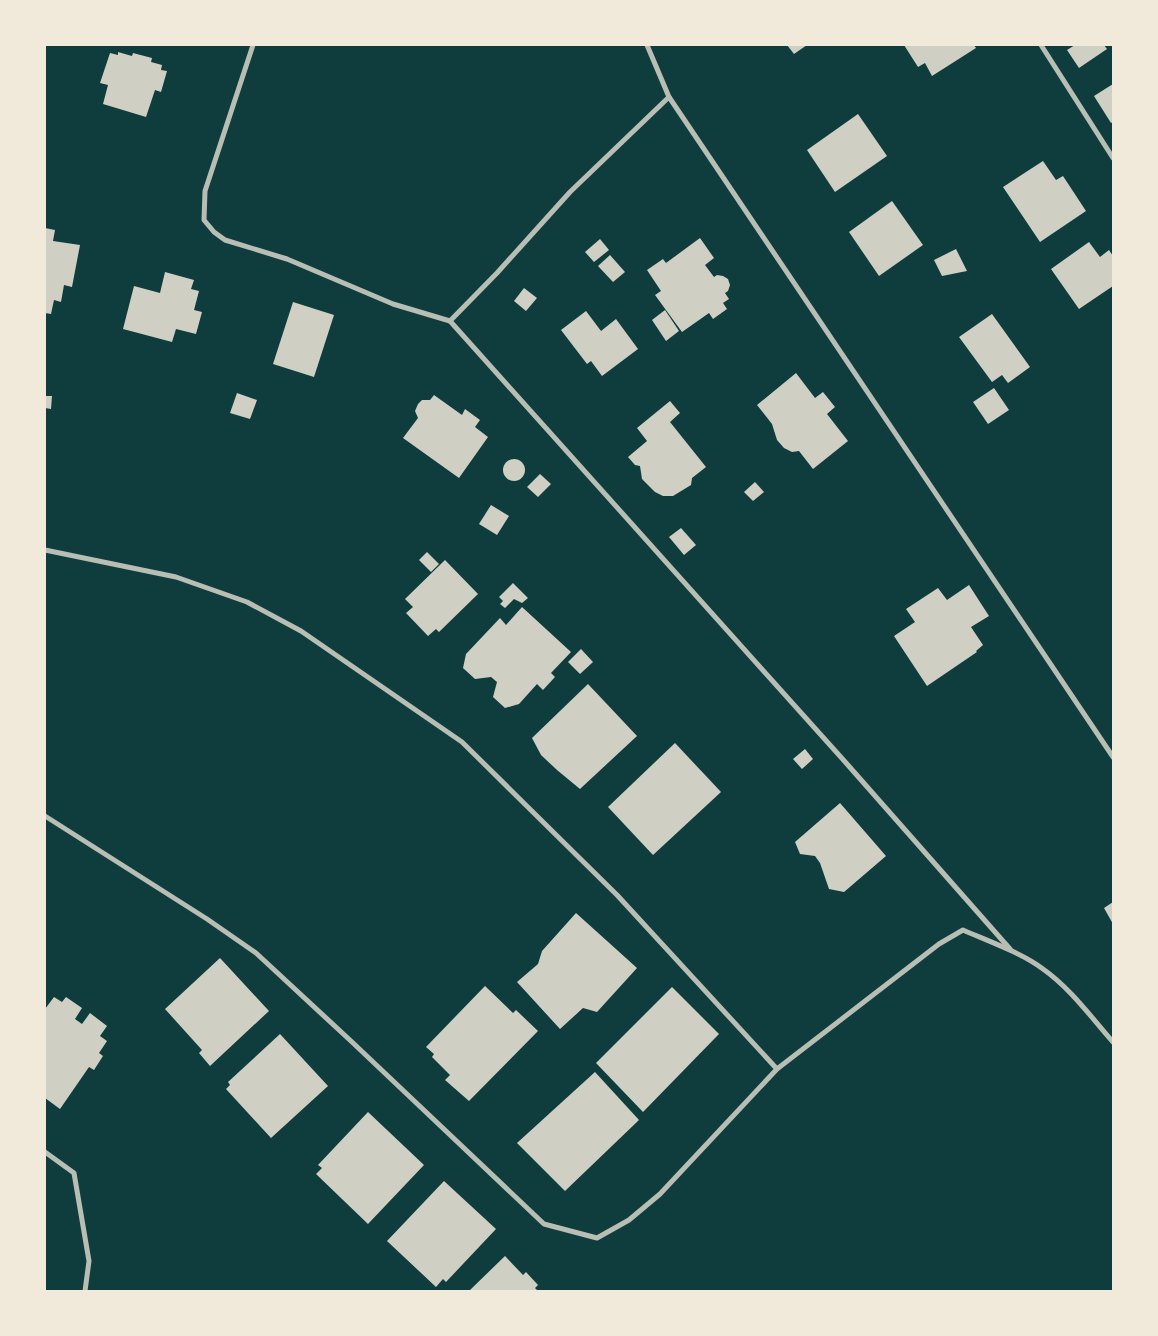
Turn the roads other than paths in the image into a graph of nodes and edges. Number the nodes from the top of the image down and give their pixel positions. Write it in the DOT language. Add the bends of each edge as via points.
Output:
graph roads {
  1 [pos="253,45"];
  2 [pos="647,45"];
  3 [pos="1040,45"];
  4 [pos="669,97"];
  5 [pos="1113,158"];
  6 [pos="450,321"];
  7 [pos="45,550"];
  8 [pos="1113,757"];
  9 [pos="45,816"];
  10 [pos="1011,952"];
  11 [pos="1113,1042"];
  12 [pos="777,1069"];
  13 [pos="45,1152"];
  14 [pos="85,1291"];
  1 -- 6 [label="street" via="205,191 204,220 225,240 287,259 393,304"];
  2 -- 4 [label="street"];
  3 -- 5 [label="street"];
  4 -- 6 [label="street" via="570,192"];
  4 -- 8 [label="street"];
  6 -- 10 [label="street" via="848,764"];
  7 -- 12 [label="street" via="176,577 247,602 301,630 462,742 618,895"];
  9 -- 12 [label="street" via="256,953 544,1224 597,1238 629,1220 660,1194"];
  10 -- 11 [label="street" via="1043,968"];
  10 -- 12 [label="street" via="963,930 939,944"];
  13 -- 14 [label="street" via="74,1173 89,1261"];
}
